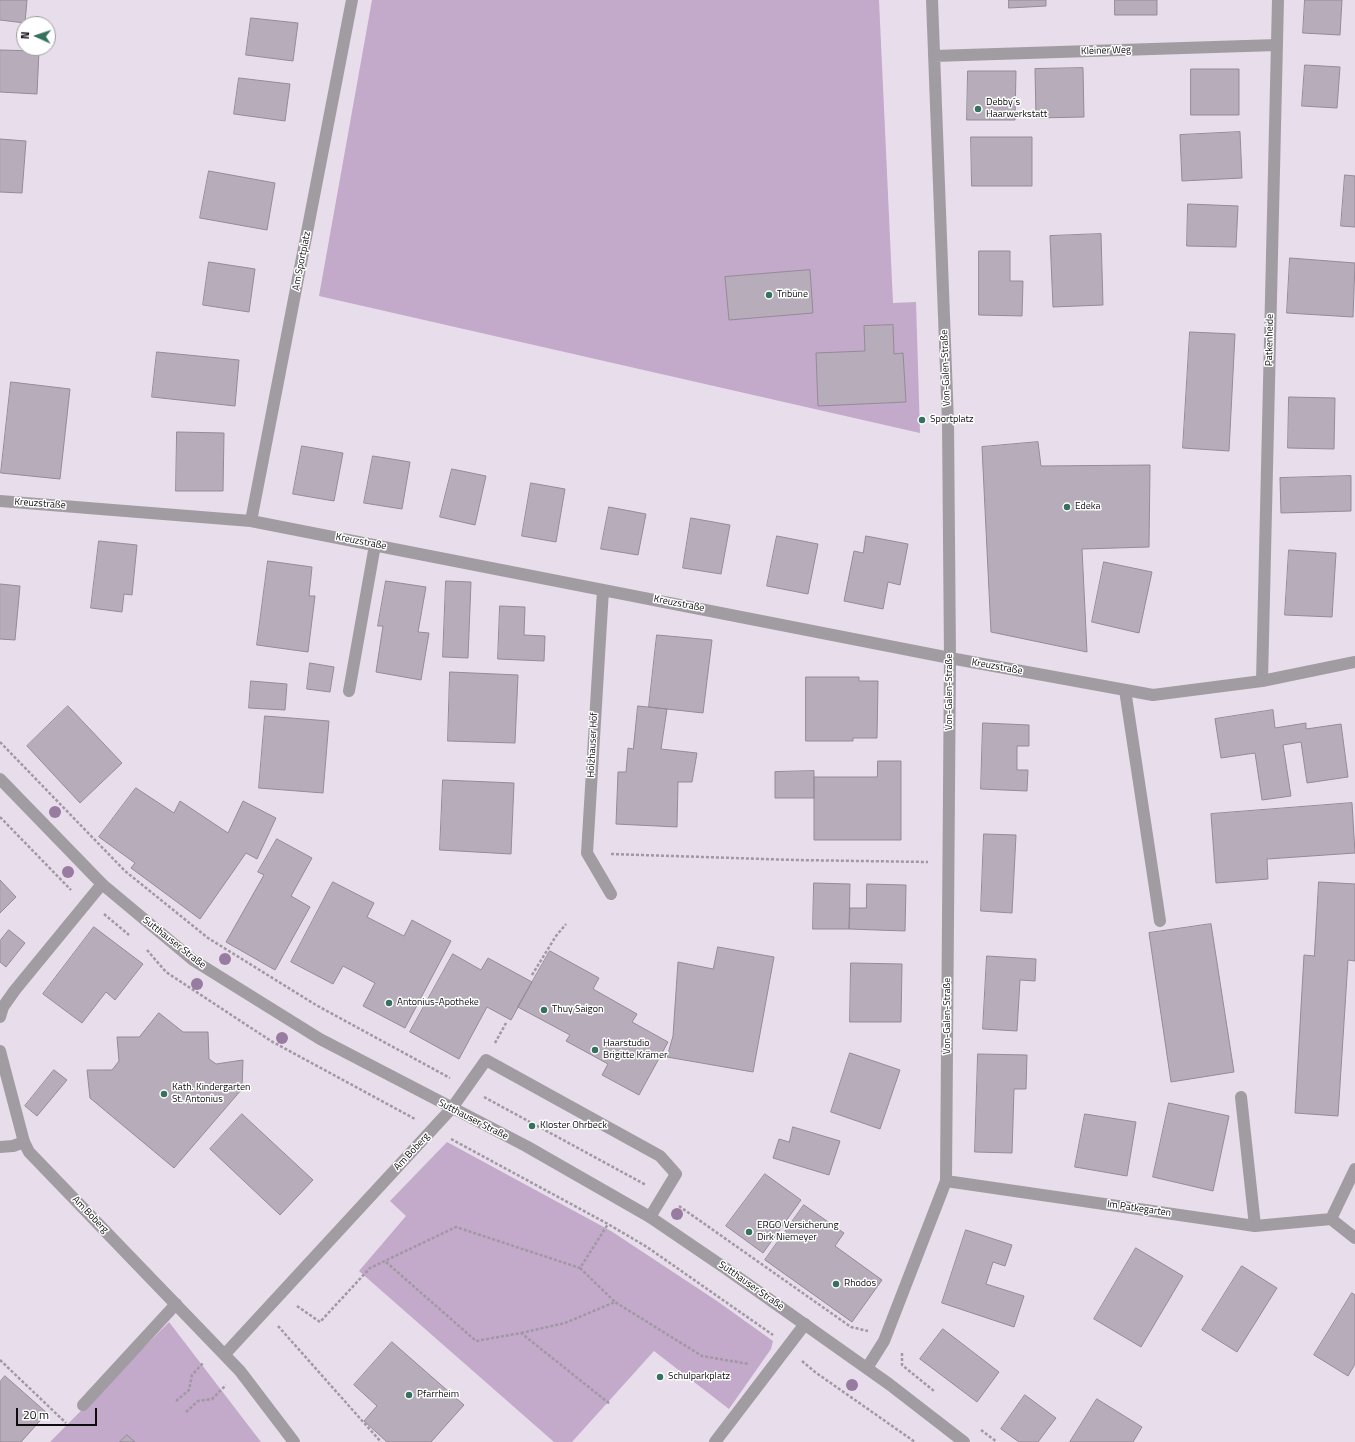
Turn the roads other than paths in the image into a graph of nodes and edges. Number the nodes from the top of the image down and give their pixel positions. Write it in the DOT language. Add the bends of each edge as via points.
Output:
graph roads {
  1 [pos="352,0"];
  2 [pos="932,0"];
  3 [pos="1278,0"];
  4 [pos="1277,45"];
  5 [pos="934,56"];
  6 [pos="0,501"];
  7 [pos="251,521"];
  8 [pos="375,545"];
  9 [pos="603,590"];
  10 [pos="950,658"];
  11 [pos="1355,662"];
  12 [pos="1262,681"];
  13 [pos="1125,690"];
  14 [pos="349,691"];
  15 [pos="0,779"];
  16 [pos="102,884"];
  17 [pos="612,894"];
  18 [pos="1160,921"];
  19 [pos="0,1017"];
  20 [pos="0,1051"];
  21 [pos="1241,1097"];
  22 [pos="452,1108"];
  23 [pos="24,1142"];
  24 [pos="0,1147"];
  25 [pos="1355,1169"];
  26 [pos="946,1181"];
  27 [pos="650,1217"];
  28 [pos="1331,1219"];
  29 [pos="1255,1226"];
  30 [pos="1355,1238"];
  31 [pos="176,1304"];
  32 [pos="805,1324"];
  33 [pos="225,1354"];
  34 [pos="867,1368"];
  35 [pos="82,1405"];
  36 [pos="294,1442"];
  37 [pos="715,1442"];
  38 [pos="964,1442"];
  1 -- 7 [label="street, Am Sportplatz"];
  2 -- 5 [label="street, Von-Galen-Straße"];
  3 -- 4 [label="street, Patkenheide"];
  4 -- 5 [label="street, Kleiner Weg"];
  4 -- 12 [label="street, Patkenheide"];
  5 -- 10 [label="street, Von-Galen-Straße" via="948,422"];
  6 -- 7 [label="street, Kreuzstraße"];
  7 -- 8 [label="street, Kreuzstraße"];
  8 -- 9 [label="street, Kreuzstraße"];
  8 -- 14 [label="street"];
  9 -- 10 [label="street, Kreuzstraße"];
  9 -- 17 [label="street, Holzhauser Hof" via="587,853"];
  10 -- 13 [label="street, Kreuzstraße"];
  10 -- 26 [label="street, Von-Galen-Straße"];
  11 -- 12 [label="street, Kreuzstraße"];
  12 -- 13 [label="street, Kreuzstraße" via="1153,695"];
  13 -- 18 [label="street"];
  15 -- 16 [label="street, Sutthauser Straße"];
  16 -- 19 [label="street" via="15,990 3,1007"];
  16 -- 22 [label="street, Sutthauser Straße" via="193,960 320,1039"];
  20 -- 23 [label="street, Am Boberg"];
  21 -- 29 [label="street"];
  22 -- 27 [label="street, Sutthauser Straße" via="526,1146"];
  22 -- 27 [label="street, Am Boberg" via="486,1060 493,1063 660,1156 676,1174"];
  22 -- 33 [label="street, Am Boberg"];
  23 -- 24 [label="street"];
  23 -- 31 [label="street, Am Boberg" via="29,1152"];
  25 -- 28 [label="street"];
  26 -- 29 [label="street, Im Patkegarten"];
  26 -- 34 [label="street, Von-Galen-Straße" via="884,1341"];
  27 -- 32 [label="street, Sutthauser Straße"];
  28 -- 29 [label="street, Im Patkegarten"];
  28 -- 30 [label="street"];
  31 -- 33 [label="street, Am Boberg"];
  31 -- 35 [label="street"];
  32 -- 34 [label="street, Sutthauser Straße"];
  32 -- 37 [label="street"];
  33 -- 36 [label="street, Am Boberg"];
  34 -- 38 [label="street, Sutthauser Straße"];
}
